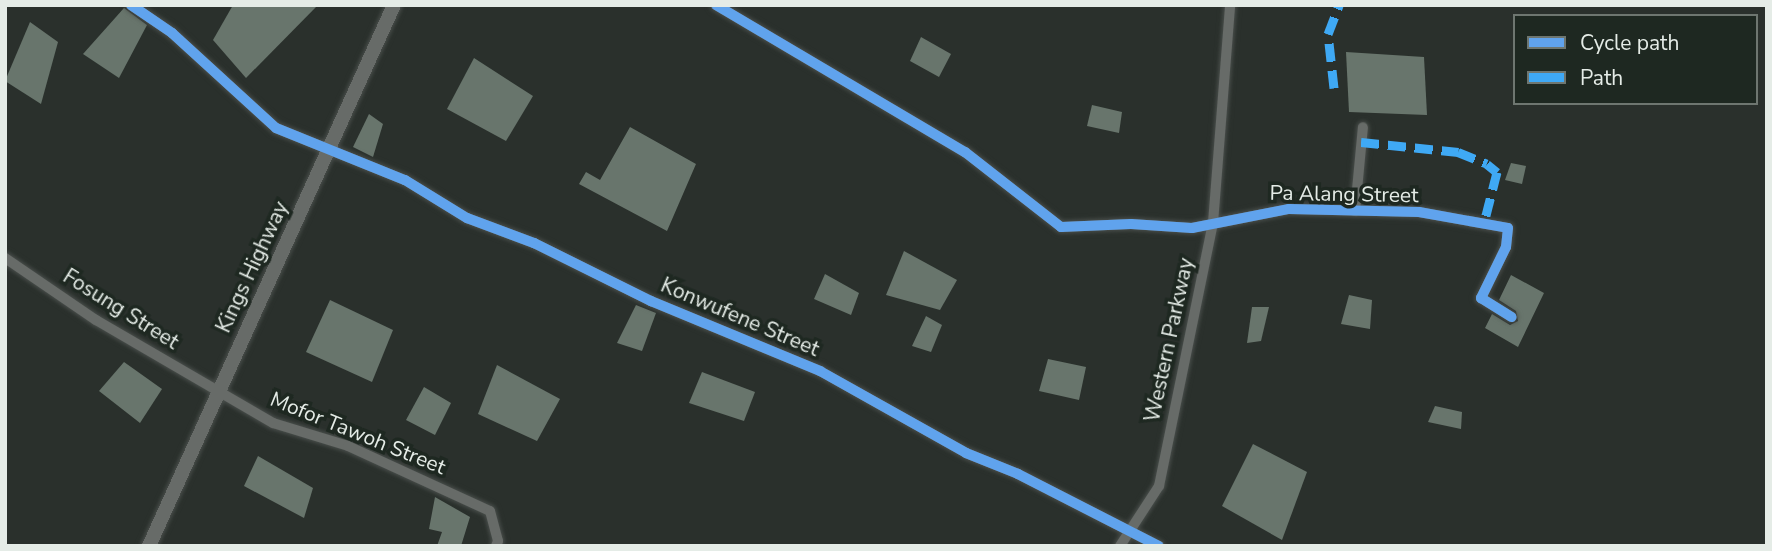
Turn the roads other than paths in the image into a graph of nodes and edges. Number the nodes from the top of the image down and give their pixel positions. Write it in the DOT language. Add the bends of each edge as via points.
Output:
graph roads {
  1 [pos="131,5"];
  2 [pos="394,5"];
  3 [pos="716,5"];
  4 [pos="1230,5"];
  5 [pos="1363,127"];
  6 [pos="330,149"];
  7 [pos="1355,211"];
  8 [pos="1213,222"];
  9 [pos="5,258"];
  10 [pos="1511,317"];
  11 [pos="218,390"];
  12 [pos="1130,530"];
  13 [pos="149,546"];
  14 [pos="496,546"];
  15 [pos="1120,546"];
  16 [pos="1159,546"];
  1 -- 6 [label="street, Konwufene Street" via="172,33 276,128"];
  2 -- 6 [label="street, Kings Highway"];
  3 -- 8 [label="street, Pa Alang Street" via="965,152 1061,227 1131,224 1192,228"];
  4 -- 8 [label="street, Western Parkway"];
  5 -- 7 [label="street"];
  6 -- 11 [label="street, Kings Highway"];
  6 -- 12 [label="street, Konwufene Street" via="405,180 467,218 534,243 651,301 820,371 966,453"];
  7 -- 8 [label="street, Pa Alang Street" via="1289,209"];
  7 -- 10 [label="street, Pa Alang Street" via="1419,212 1508,228 1506,247 1481,298"];
  8 -- 12 [label="street, Western Parkway" via="1159,486"];
  9 -- 11 [label="street, Fosung Street" via="96,320"];
  11 -- 13 [label="street, Kings Highway"];
  11 -- 14 [label="street, Mofor Tawoh Street" via="273,423 348,446 490,511"];
  12 -- 15 [label="street, Western Parkway"];
  12 -- 16 [label="street, Konwufene Street"];
}
